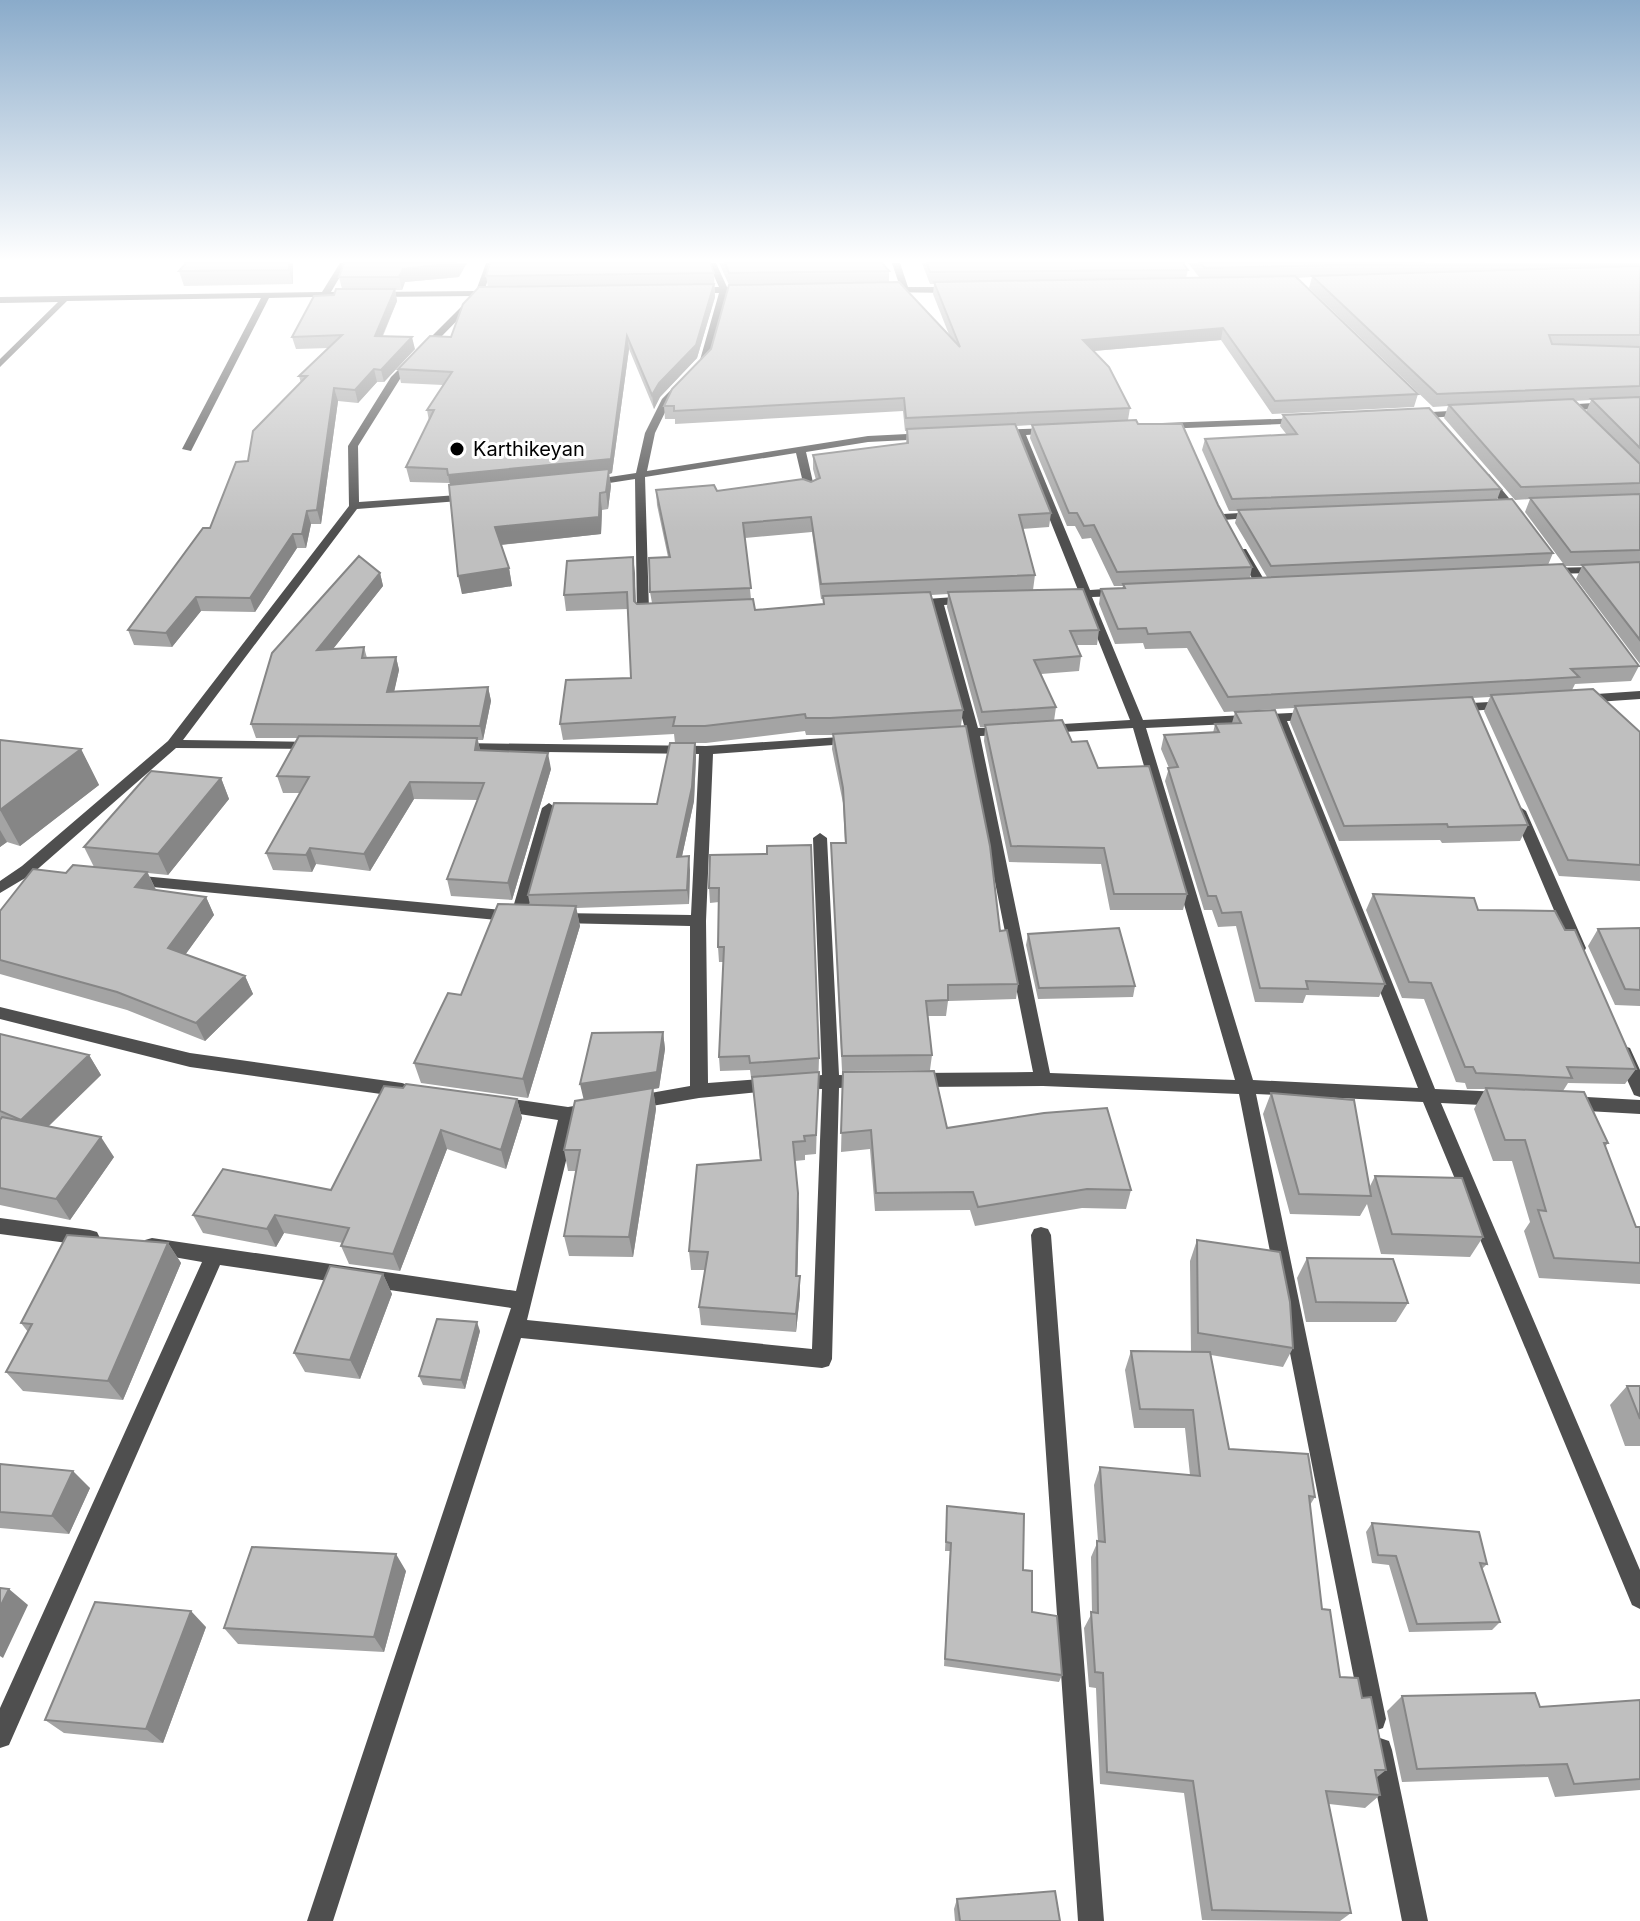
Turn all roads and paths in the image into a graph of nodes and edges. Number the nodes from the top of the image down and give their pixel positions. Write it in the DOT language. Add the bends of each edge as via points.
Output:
graph roads {
  1 [pos="237,353"];
  2 [pos="420,353"];
  3 [pos="706,353"];
  4 [pos="1640,403"];
  5 [pos="1422,405"];
  6 [pos="1572,407"];
  7 [pos="1557,408"];
  8 [pos="1479,413"];
  9 [pos="1433,416"];
  10 [pos="1402,417"];
  11 [pos="1582,417"];
  12 [pos="1323,420"];
  13 [pos="1183,425"];
  14 [pos="1153,426"];
  15 [pos="1442,427"];
  16 [pos="1064,430"];
  17 [pos="1020,432"];
  18 [pos="990,433"];
  19 [pos="944,435"];
  20 [pos="1188,438"];
  21 [pos="187,449"];
  22 [pos="801,451"];
  23 [pos="1471,460"];
  24 [pos="640,477"];
  25 [pos="580,484"];
  26 [pos="810,491"];
  27 [pos="491,494"];
  28 [pos="1217,504"];
  29 [pos="1510,504"];
  30 [pos="1524,504"];
  31 [pos="1494,505"];
  32 [pos="354,506"];
  33 [pos="1271,515"];
  34 [pos="1223,517"];
  35 [pos="1526,526"];
  36 [pos="1230,529"];
  37 [pos="1236,540"];
  38 [pos="1551,559"];
  39 [pos="1640,569"];
  40 [pos="1559,570"];
  41 [pos="1528,572"];
  42 [pos="1568,582"];
  43 [pos="1278,587"];
  44 [pos="1247,588"];
  45 [pos="1263,588"];
  46 [pos="1135,591"];
  47 [pos="1087,593"];
  48 [pos="1057,595"];
  49 [pos="982,600"];
  50 [pos="937,603"];
  51 [pos="891,604"];
  52 [pos="674,613"];
  53 [pos="1640,695"];
  54 [pos="1564,700"];
  55 [pos="1519,704"];
  56 [pos="1443,709"];
  57 [pos="1324,715"];
  58 [pos="1279,718"];
  59 [pos="1138,724"];
  60 [pos="1032,729"];
  61 [pos="1017,730"];
  62 [pos="972,732"];
  63 [pos="925,735"];
  64 [pos="878,739"];
  65 [pos="173,744"];
  66 [pos="329,746"];
  67 [pos="439,747"];
  68 [pos="706,750"];
  69 [pos="1510,792"];
  70 [pos="549,808"];
  71 [pos="820,838"];
  72 [pos="122,879"];
  73 [pos="0,888"];
  74 [pos="533,917"];
  75 [pos="698,921"];
  76 [pos="1584,962"];
  77 [pos="0,1013"];
  78 [pos="1615,1033"];
  79 [pos="1043,1079"];
  80 [pos="831,1081"];
  81 [pos="1246,1087"];
  82 [pos="1640,1090"];
  83 [pos="699,1091"];
  84 [pos="426,1094"];
  85 [pos="1429,1095"];
  86 [pos="1520,1100"];
  87 [pos="474,1101"];
  88 [pos="1550,1102"];
  89 [pos="1640,1107"];
  90 [pos="568,1114"];
  91 [pos="0,1226"];
  92 [pos="1041,1235"];
  93 [pos="108,1240"];
  94 [pos="138,1244"];
  95 [pos="215,1254"];
  96 [pos="523,1301"];
  97 [pos="514,1328"];
  98 [pos="1640,1597"];
  99 [pos="0,1736"];
  100 [pos="320,1921"];
  101 [pos="1091,1921"];
  102 [pos="1415,1921"];
  1 -- 21 [label="street"];
  2 -- 32 [label="street" via="396,377 353,446"];
  3 -- 24 [label="street" via="667,399 650,433"];
  4 -- 6 [label="street"];
  5 -- 9 [label="street"];
  6 -- 7 [label="street"];
  6 -- 11 [label="street"];
  8 -- 9 [label="street"];
  9 -- 10 [label="street"];
  9 -- 15 [label="street"];
  12 -- 13 [label="street"];
  13 -- 14 [label="street"];
  13 -- 20 [label="street"];
  16 -- 17 [label="street"];
  17 -- 18 [label="street"];
  17 -- 47 [label="street"];
  19 -- 22 [label="street" via="868,439"];
  22 -- 24 [label="street"];
  22 -- 26 [label="street"];
  23 -- 29 [label="street"];
  24 -- 25 [label="street"];
  24 -- 52 [label="street" via="643,614"];
  27 -- 32 [label="street"];
  28 -- 34 [label="street"];
  29 -- 30 [label="street"];
  29 -- 31 [label="street"];
  29 -- 35 [label="street"];
  32 -- 65 [label="street"];
  33 -- 34 [label="street"];
  34 -- 36 [label="street"];
  37 -- 45 [label="street"];
  38 -- 40 [label="street"];
  39 -- 40 [label="street"];
  40 -- 41 [label="street"];
  40 -- 42 [label="street"];
  43 -- 45 [label="street"];
  44 -- 45 [label="street"];
  46 -- 47 [label="street"];
  47 -- 48 [label="street"];
  47 -- 59 [label="street"];
  49 -- 50 [label="street"];
  50 -- 51 [label="street"];
  50 -- 62 [label="street"];
  53 -- 54 [label="street"];
  55 -- 56 [label="street" via="1476,714"];
  57 -- 58 [label="street"];
  58 -- 59 [label="street"];
  58 -- 85 [label="street"];
  59 -- 60 [label="street"];
  59 -- 81 [label="street"];
  61 -- 62 [label="street"];
  62 -- 63 [label="street"];
  62 -- 79 [label="street"];
  64 -- 68 [label="street"];
  65 -- 66 [label="street"];
  65 -- 73 [label="street" via="35,871"];
  67 -- 68 [label="street"];
  68 -- 75 [label="street"];
  69 -- 76 [label="street"];
  70 -- 74 [label="street"];
  71 -- 80 [label="street"];
  72 -- 74 [label="street"];
  74 -- 75 [label="street"];
  75 -- 83 [label="street"];
  77 -- 84 [label="street" via="190,1060"];
  78 -- 82 [label="street"];
  79 -- 80 [label="street"];
  79 -- 81 [label="street"];
  80 -- 83 [label="street"];
  80 -- 97 [label="street" via="822,1359"];
  81 -- 85 [label="street"];
  81 -- 102 [label="street"];
  83 -- 90 [label="street"];
  85 -- 86 [label="street"];
  85 -- 98 [label="street"];
  87 -- 90 [label="street"];
  88 -- 89 [label="street"];
  90 -- 96 [label="street"];
  91 -- 93 [label="street"];
  92 -- 101 [label="street"];
  94 -- 95 [label="street"];
  95 -- 96 [label="street"];
  95 -- 99 [label="street"];
  96 -- 97 [label="street"];
  97 -- 100 [label="street"];
}
